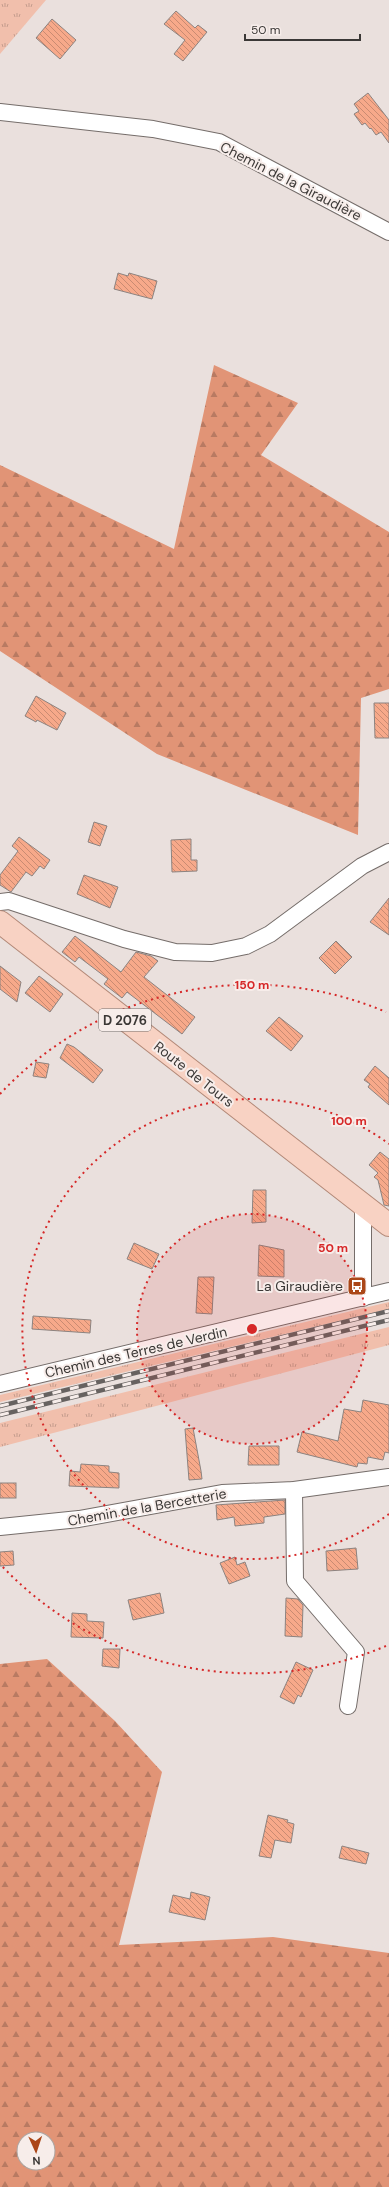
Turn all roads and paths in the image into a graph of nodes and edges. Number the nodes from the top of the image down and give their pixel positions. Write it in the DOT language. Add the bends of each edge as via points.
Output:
graph roads {
  1 [pos="0,112"];
  2 [pos="389,232"];
  3 [pos="389,852"];
  4 [pos="0,902"];
  5 [pos="0,922"];
  6 [pos="363,1206"];
  7 [pos="389,1225"];
  8 [pos="389,1291"];
  9 [pos="363,1298"];
  10 [pos="0,1384"];
  11 [pos="389,1476"];
  12 [pos="294,1490"];
  13 [pos="0,1527"];
  14 [pos="348,1706"];
  1 -- 2 [label="street, Chemin de la Giraudière" via="153,129 219,142"];
  3 -- 4 [label="street" via="362,866 270,934 246,946 212,953 175,952 124,939 9,901"];
  5 -- 6 [label="main road, Route de Tours / D 2076"];
  6 -- 7 [label="main road, Route de Tours / D 2076"];
  6 -- 9 [label="street"];
  8 -- 9 [label="street, Chemin des Terres de Verdin"];
  9 -- 10 [label="street, Chemin des Terres de Verdin"];
  11 -- 12 [label="street, Chemin de la Bercetterie"];
  12 -- 13 [label="street, Chemin de la Bercetterie" via="222,1493 79,1520"];
  12 -- 14 [label="street" via="295,1581 356,1652"];
}
